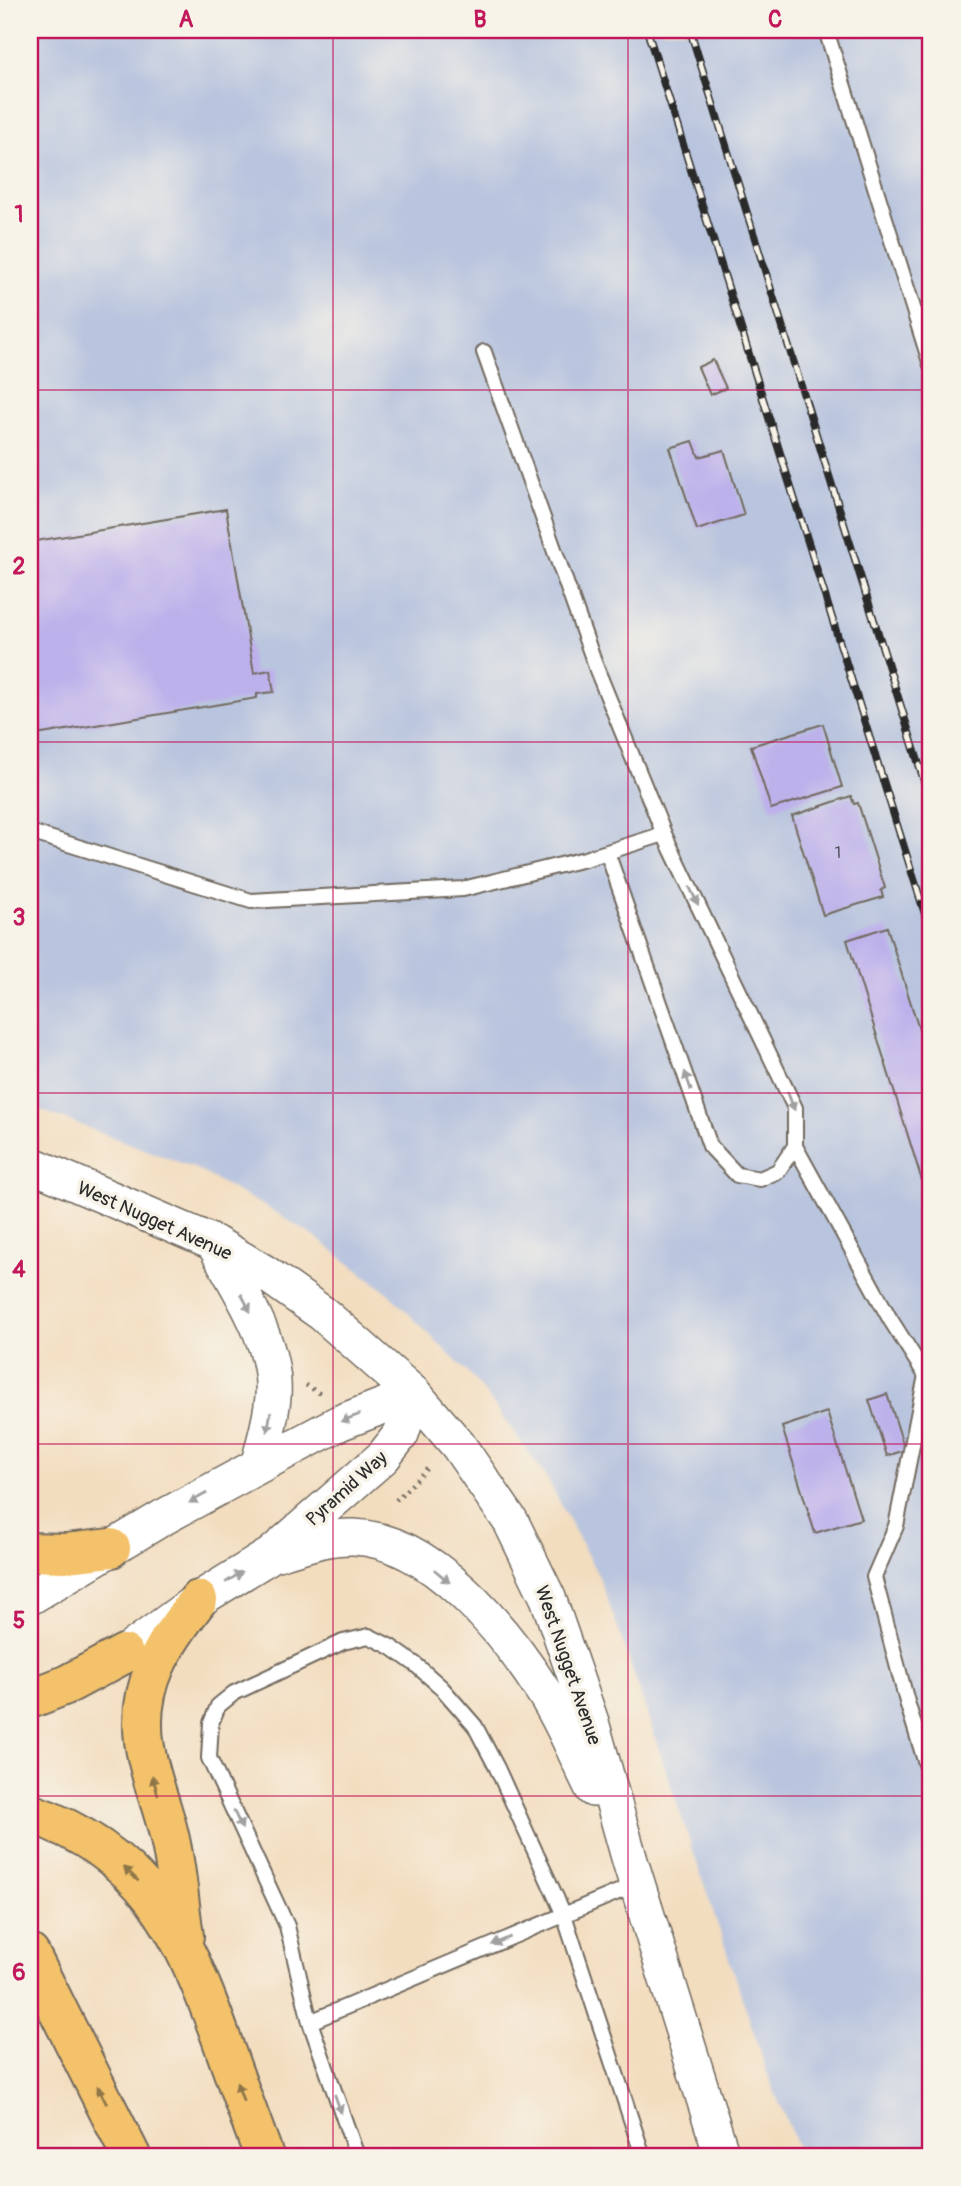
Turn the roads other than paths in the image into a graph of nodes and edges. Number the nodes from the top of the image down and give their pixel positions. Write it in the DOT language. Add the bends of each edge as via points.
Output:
graph roads {
  1 [pos="826,30"];
  2 [pos="484,352"];
  3 [pos="931,365"];
  4 [pos="30,832"];
  5 [pos="664,834"];
  6 [pos="607,852"];
  7 [pos="795,1146"];
  8 [pos="30,1164"];
  9 [pos="214,1243"];
  10 [pos="928,1380"];
  11 [pos="414,1394"];
  12 [pos="258,1466"];
  13 [pos="111,1548"];
  14 [pos="30,1552"];
  15 [pos="271,1555"];
  16 [pos="30,1597"];
  17 [pos="198,1600"];
  18 [pos="124,1654"];
  19 [pos="30,1699"];
  20 [pos="30,1710"];
  21 [pos="931,1780"];
  22 [pos="30,1813"];
  23 [pos="633,1872"];
  24 [pos="564,1915"];
  25 [pos="186,1948"];
  26 [pos="30,1954"];
  27 [pos="310,2022"];
  28 [pos="131,2156"];
  29 [pos="264,2156"];
  30 [pos="357,2156"];
  31 [pos="643,2156"];
  32 [pos="722,2156"];
  1 -- 3 [label="lane"];
  2 -- 5 [label="lane" via="597,670"];
  4 -- 6 [label="lane" via="251,901 463,889"];
  5 -- 6 [label="lane"];
  5 -- 7 [label="lane, one-way" via="795,1108"];
  7 -- 6 [label="lane, one-way" via="778,1171 760,1179 737,1175 710,1146"];
  7 -- 10 [label="lane"];
  8 -- 9 [label="street, West Nugget Avenue"];
  9 -- 11 [label="street, West Nugget Avenue" via="265,1272 323,1314"];
  9 -- 12 [label="street, one-way" via="261,1332 269,1360 273,1395"];
  10 -- 21 [label="lane" via="896,1526 874,1577"];
  11 -- 12 [label="street, one-way" via="339,1423"];
  11 -- 15 [label="street, Pyramid Way" via="401,1434 383,1457"];
  11 -- 23 [label="street, West Nugget Avenue" via="458,1445 511,1522 548,1598"];
  12 -- 13 [label="street, one-way"];
  13 -- 14 [label="highway"];
  13 -- 16 [label="street"];
  17 -- 15 [label="street, Pyramid Way, one-way"];
  15 -- 23 [label="street, one-way" via="327,1539 383,1541 434,1569 471,1601 546,1695"];
  17 -- 18 [label="street, Pyramid Way"];
  25 -- 17 [label="highway, one-way" via="170,1837 144,1743 142,1719 151,1674 168,1638"];
  18 -- 19 [label="highway"];
  18 -- 20 [label="street, Pyramid Way"];
  25 -- 22 [label="highway, one-way" via="135,1876 103,1849"];
  23 -- 24 [label="lane"];
  23 -- 32 [label="street, West Nugget Avenue"];
  24 -- 27 [label="lane, one-way"];
  24 -- 27 [label="lane, one-way" via="475,1726 447,1693 391,1647 369,1636 342,1642 234,1693 218,1706 211,1723 209,1758 287,1926"];
  24 -- 31 [label="lane"];
  29 -- 25 [label="highway, one-way"];
  28 -- 26 [label="highway, one-way"];
  27 -- 30 [label="lane, one-way"];
}
